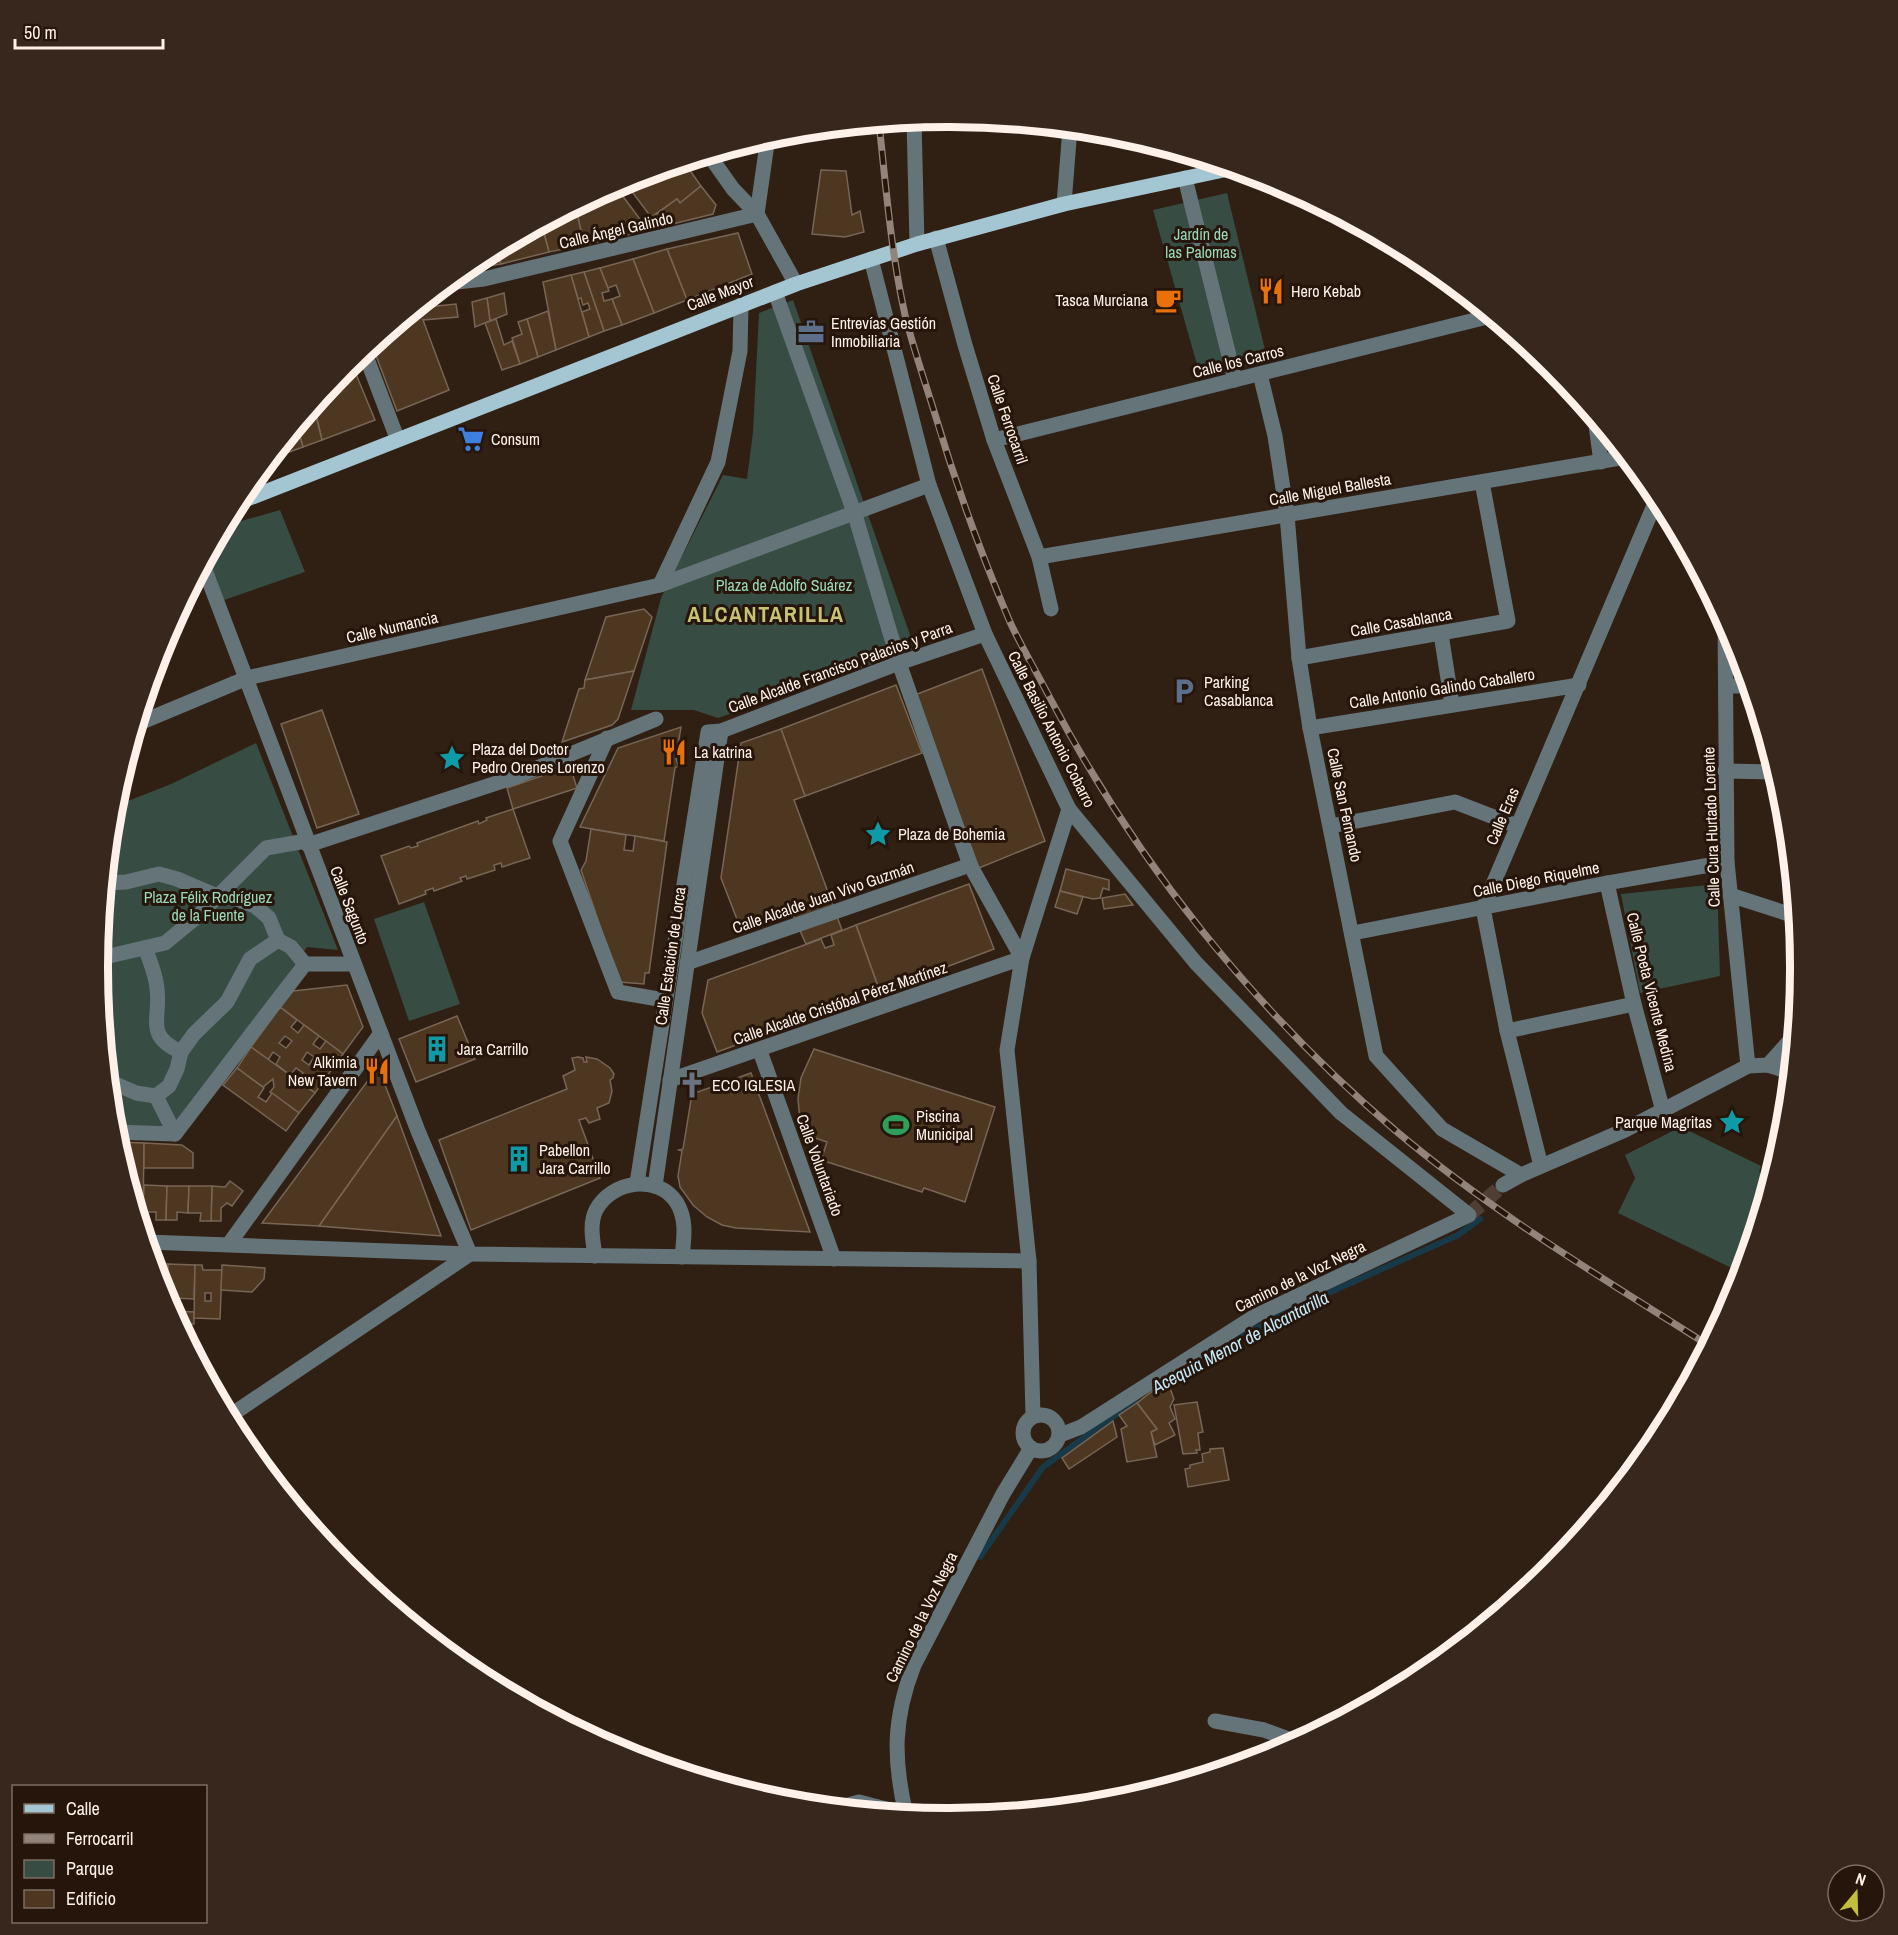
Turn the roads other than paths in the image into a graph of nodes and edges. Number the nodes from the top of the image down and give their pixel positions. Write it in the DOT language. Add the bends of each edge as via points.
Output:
graph roads {
  1 [pos="914,127"];
  2 [pos="1069,136"];
  3 [pos="767,147"];
  4 [pos="713,161"];
  5 [pos="1211,169"];
  6 [pos="1185,178"];
  7 [pos="1064,204"];
  8 [pos="757,214"];
  9 [pos="936,238"];
  10 [pos="917,244"];
  11 [pos="871,259"];
  12 [pos="463,281"];
  13 [pos="796,284"];
  14 [pos="775,292"];
  15 [pos="741,304"];
  16 [pos="1483,318"];
  17 [pos="367,360"];
  18 [pos="1260,374"];
  19 [pos="1235,380"];
  20 [pos="1597,433"];
  21 [pos="397,438"];
  22 [pos="994,440"];
  23 [pos="1618,459"];
  24 [pos="1601,462"];
  25 [pos="1482,482"];
  26 [pos="929,484"];
  27 [pos="252,497"];
  28 [pos="1653,508"];
  29 [pos="855,514"];
  30 [pos="1287,515"];
  31 [pos="1039,556"];
  32 [pos="207,574"];
  33 [pos="660,585"];
  34 [pos="1051,609"];
  35 [pos="985,634"];
  36 [pos="1441,634"];
  37 [pos="1726,645"];
  38 [pos="1299,658"];
  39 [pos="899,663"];
  40 [pos="247,678"];
  41 [pos="1579,685"];
  42 [pos="1727,686"];
  43 [pos="1741,686"];
  44 [pos="1452,704"];
  45 [pos="656,719"];
  46 [pos="146,720"];
  47 [pos="1310,728"];
  48 [pos="714,731"];
  49 [pos="607,738"];
  50 [pos="1725,771"];
  51 [pos="1766,772"];
  52 [pos="1069,809"];
  53 [pos="1331,826"];
  54 [pos="1516,826"];
  55 [pos="307,843"];
  56 [pos="1727,862"];
  57 [pos="970,865"];
  58 [pos="113,883"];
  59 [pos="1607,883"];
  60 [pos="1730,895"];
  61 [pos="217,897"];
  62 [pos="1482,908"];
  63 [pos="1788,913"];
  64 [pos="1353,933"];
  65 [pos="278,940"];
  66 [pos="145,948"];
  67 [pos="108,955"];
  68 [pos="1022,958"];
  69 [pos="687,963"];
  70 [pos="305,964"];
  71 [pos="354,964"];
  72 [pos="664,1000"];
  73 [pos="1634,1004"];
  74 [pos="1507,1031"];
  75 [pos="381,1033"];
  76 [pos="1786,1045"];
  77 [pos="760,1050"];
  78 [pos="181,1053"];
  79 [pos="1768,1065"];
  80 [pos="1748,1066"];
  81 [pos="1784,1070"];
  82 [pos="670,1080"];
  83 [pos="116,1084"];
  84 [pos="156,1096"];
  85 [pos="1663,1111"];
  86 [pos="124,1132"];
  87 [pos="175,1134"];
  88 [pos="1541,1166"];
  89 [pos="1521,1174"];
  90 [pos="637,1183"];
  91 [pos="1503,1185"];
  92 [pos="655,1186"];
  93 [pos="1469,1215"];
  94 [pos="155,1242"];
  95 [pos="229,1244"];
  96 [pos="471,1254"];
  97 [pos="595,1256"];
  98 [pos="682,1257"];
  99 [pos="834,1258"];
  100 [pos="1029,1261"];
  101 [pos="236,1412"];
  102 [pos="1033,1416"];
  103 [pos="1060,1435"];
  104 [pos="1031,1448"];
  105 [pos="1215,1721"];
  106 [pos="1285,1738"];
  107 [pos="904,1807"];
  1 -- 10 [label="street"];
  2 -- 7 [label="street"];
  3 -- 8 [label="street"];
  4 -- 8 [label="street"];
  5 -- 6 [label="main road, Calle Mayor"];
  6 -- 7 [label="main road, Calle Mayor"];
  6 -- 19 [label="street"];
  7 -- 9 [label="main road, Calle Mayor"];
  8 -- 12 [label="street, Calle Ángel Galindo"];
  8 -- 13 [label="street"];
  9 -- 10 [label="main road, Calle Mayor"];
  9 -- 22 [label="street, Calle Ferrocarril"];
  10 -- 11 [label="main road, Calle Mayor"];
  11 -- 13 [label="main road, Calle Mayor"];
  11 -- 26 [label="street, Calle Basilio Antonio Cobarro"];
  13 -- 14 [label="main road, Calle Mayor"];
  14 -- 15 [label="main road, Calle Mayor"];
  14 -- 29 [label="street"];
  15 -- 21 [label="main road, Calle Mayor"];
  15 -- 33 [label="street" via="740,351 718,462"];
  16 -- 18 [label="street, Calle los Carros"];
  17 -- 21 [label="street"];
  18 -- 19 [label="street, Calle los Carros"];
  18 -- 30 [label="street, Calle San Fernando" via="1275,436"];
  19 -- 22 [label="street, Calle los Carros"];
  20 -- 24 [label="street"];
  21 -- 27 [label="main road, Calle Mayor"];
  22 -- 31 [label="street, Calle Ferrocarril"];
  23 -- 24 [label="street, Calle Miguel Ballesta"];
  24 -- 25 [label="street, Calle Miguel Ballesta"];
  25 -- 30 [label="street, Calle Miguel Ballesta"];
  25 -- 36 [label="street, Calle Casablanca" via="1508,621"];
  26 -- 29 [label="street, Calle Numancia"];
  26 -- 35 [label="street, Calle Basilio Antonio Cobarro"];
  28 -- 41 [label="street, Calle Eras"];
  29 -- 33 [label="street, Calle Numancia"];
  29 -- 39 [label="street"];
  30 -- 31 [label="street, Calle Miguel Ballesta"];
  30 -- 38 [label="street, Calle San Fernando"];
  31 -- 34 [label="street, Calle Ferrocarril"];
  32 -- 40 [label="street, Calle Sagunto"];
  33 -- 40 [label="street, Calle Numancia"];
  35 -- 39 [label="street, Calle Alcalde Francisco Palacios y Parra"];
  35 -- 52 [label="street, Calle Basilio Antonio Cobarro"];
  36 -- 38 [label="street, Calle Casablanca"];
  36 -- 44 [label="street"];
  37 -- 42 [label="street, Calle Cura Hurtado Lorente"];
  38 -- 47 [label="street, Calle San Fernando"];
  39 -- 48 [label="street, Calle Alcalde Francisco Palacios y Parra"];
  39 -- 57 [label="street"];
  40 -- 46 [label="street, Calle Numancia"];
  40 -- 55 [label="street, Calle Sagunto"];
  41 -- 44 [label="street, Calle Antonio Galindo Caballero"];
  41 -- 54 [label="street, Calle Eras"];
  42 -- 43 [label="street"];
  42 -- 50 [label="street, Calle Cura Hurtado Lorente"];
  44 -- 47 [label="street, Calle Antonio Galindo Caballero"];
  45 -- 49 [label="street"];
  47 -- 53 [label="street, Calle San Fernando"];
  48 -- 69 [label="street, Calle Estación de Lorca"];
  48 -- 72 [label="street, Calle Estación de Lorca"];
  49 -- 55 [label="street" via="515,777"];
  49 -- 72 [label="street" via="560,841 618,992"];
  50 -- 51 [label="street"];
  50 -- 56 [label="street, Calle Cura Hurtado Lorente"];
  52 -- 68 [label="street"];
  52 -- 93 [label="street, Calle Basilio Antonio Cobarro" via="1196,963 1341,1113"];
  53 -- 54 [label="street" via="1455,802"];
  53 -- 64 [label="street, Calle San Fernando"];
  54 -- 62 [label="street, Calle Eras"];
  55 -- 61 [label="street" via="266,848"];
  55 -- 71 [label="street, Calle Sagunto"];
  56 -- 59 [label="street, Calle Diego Riquelme"];
  56 -- 60 [label="street, Calle Cura Hurtado Lorente"];
  57 -- 68 [label="street"];
  57 -- 69 [label="street, Calle Alcalde Juan Vivo Guzmán"];
  58 -- 61 [label="street" via="159,874"];
  59 -- 62 [label="street, Calle Diego Riquelme"];
  59 -- 73 [label="street, Calle Poeta Vicente Medina"];
  60 -- 63 [label="street"];
  60 -- 80 [label="street, Calle Cura Hurtado Lorente"];
  61 -- 65 [label="street" via="255,906 268,918"];
  61 -- 66 [label="street" via="165,943"];
  62 -- 64 [label="street, Calle Diego Riquelme"];
  62 -- 74 [label="street"];
  64 -- 89 [label="street, Calle San Fernando" via="1376,1056 1443,1129"];
  65 -- 70 [label="street" via="291,947"];
  65 -- 78 [label="street" via="249,959 227,1002 194,1034"];
  66 -- 67 [label="street"];
  66 -- 78 [label="street" via="158,990 154,1015 157,1032"];
  68 -- 77 [label="street, Calle Alcalde Cristóbal Pérez Martínez"];
  68 -- 100 [label="street" via="1007,1050"];
  69 -- 82 [label="street, Calle Estación de Lorca"];
  70 -- 71 [label="street"];
  70 -- 87 [label="street"];
  71 -- 75 [label="street, Calle Sagunto"];
  72 -- 90 [label="street, Calle Estación de Lorca"];
  73 -- 74 [label="street"];
  73 -- 85 [label="street, Calle Poeta Vicente Medina"];
  74 -- 88 [label="street"];
  75 -- 95 [label="street"];
  75 -- 96 [label="street, Calle Sagunto"];
  76 -- 79 [label="street"];
  77 -- 82 [label="street, Calle Alcalde Cristóbal Pérez Martínez"];
  77 -- 99 [label="street, Calle Voluntariado"];
  78 -- 84 [label="street" via="169,1086"];
  79 -- 80 [label="street"];
  79 -- 81 [label="street"];
  80 -- 85 [label="street"];
  82 -- 92 [label="street, Calle Estación de Lorca"];
  83 -- 84 [label="street"];
  84 -- 87 [label="street"];
  85 -- 88 [label="street"];
  86 -- 87 [label="street"];
  88 -- 89 [label="street"];
  89 -- 91 [label="street"];
  90 -- 92 [label="street"];
  90 -- 97 [label="street" via="614,1190 596,1210 591,1230"];
  92 -- 98 [label="street" via="676,1202 686,1229"];
  93 -- 103 [label="street, Camino de la Voz Negra" via="1255,1316 1081,1427"];
  94 -- 95 [label="street"];
  95 -- 96 [label="street"];
  96 -- 97 [label="street"];
  96 -- 101 [label="street"];
  97 -- 98 [label="street"];
  98 -- 99 [label="street"];
  99 -- 100 [label="street"];
  100 -- 102 [label="street"];
  102 -- 103 [label="street" via="1052,1417"];
  102 -- 104 [label="street" via="1023,1432"];
  103 -- 104 [label="street" via="1053,1448"];
  104 -- 107 [label="street, Camino de la Voz Negra" via="965,1566 903,1693 896,1750"];
  105 -- 106 [label="street"];
}
